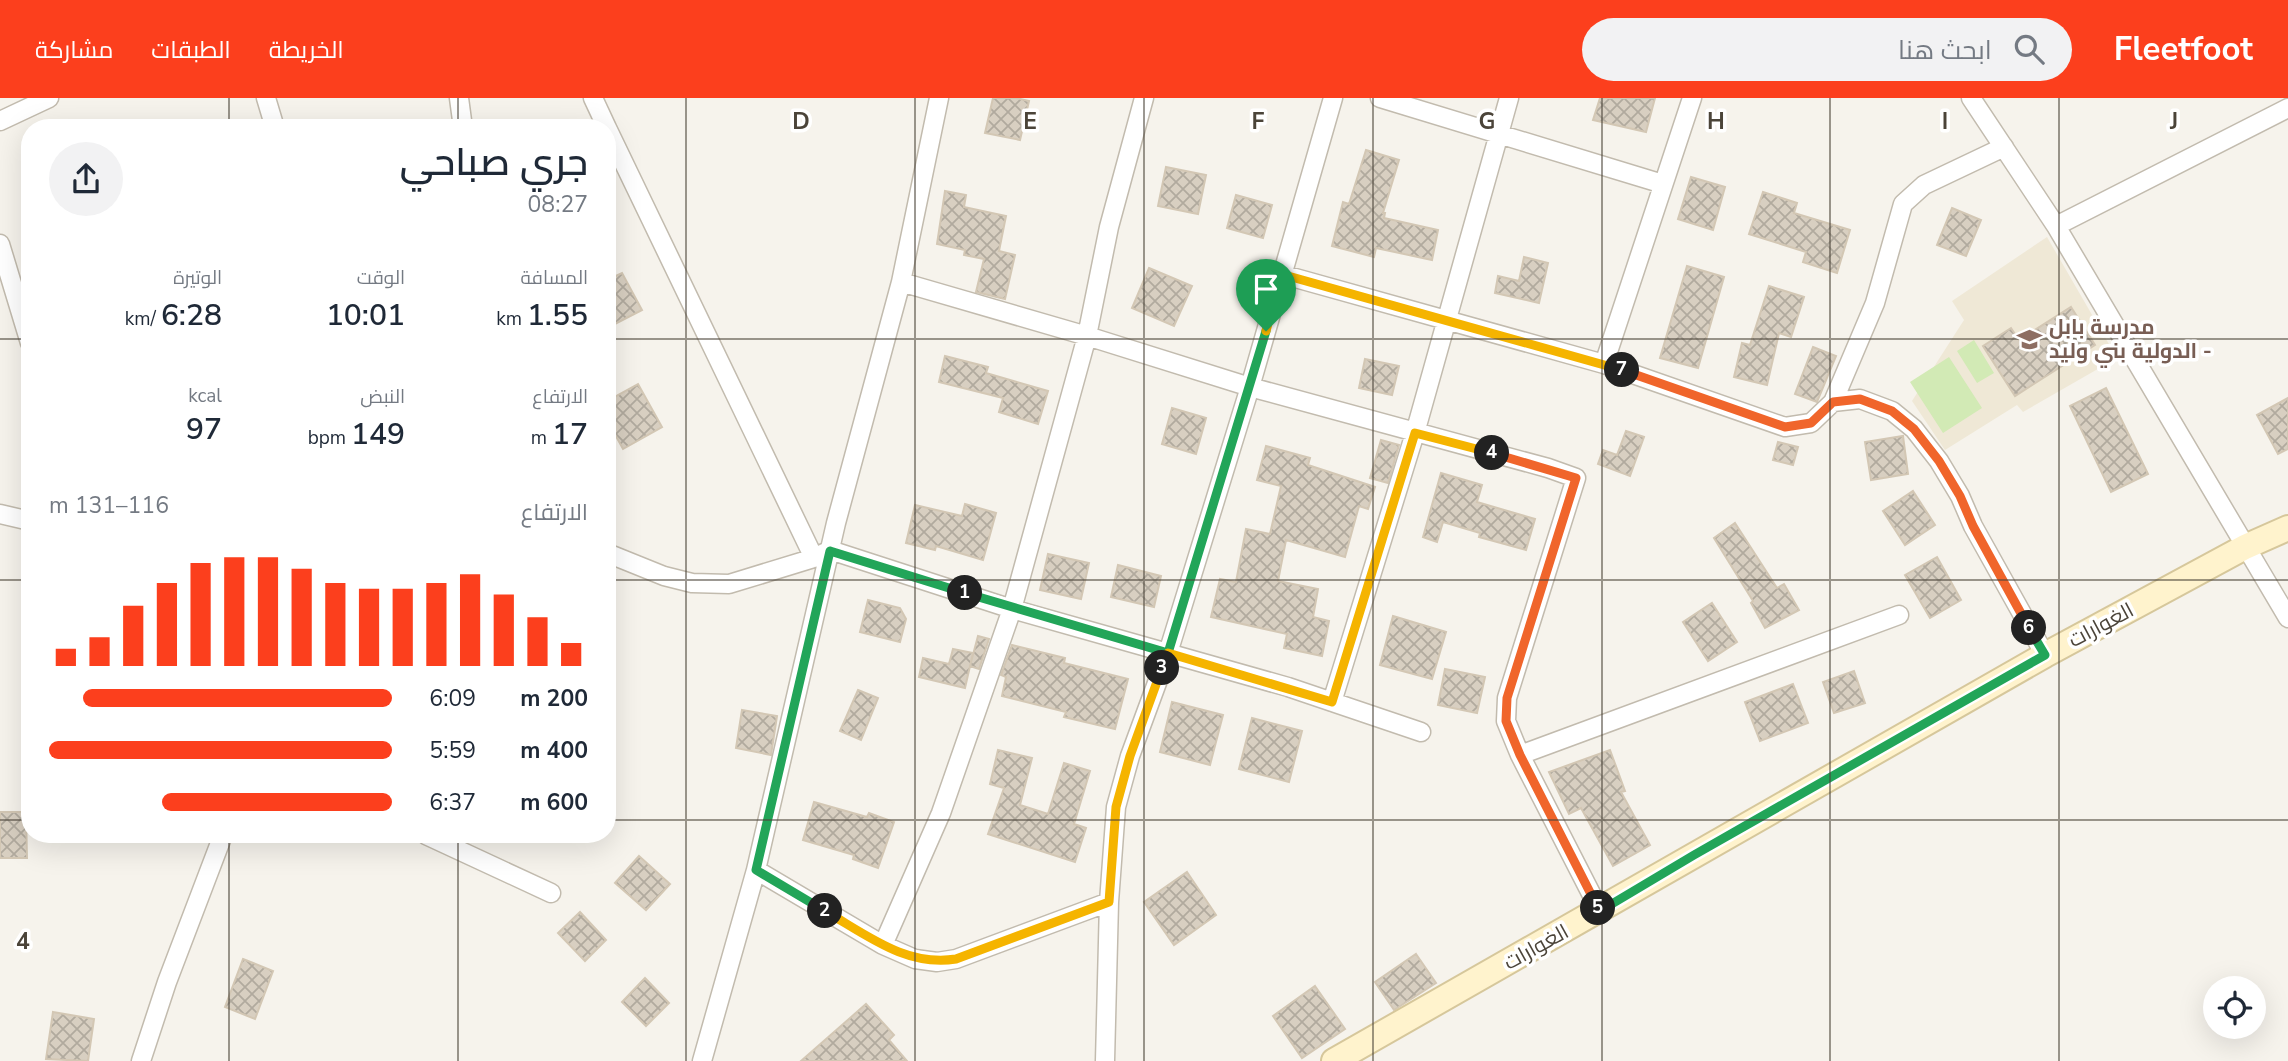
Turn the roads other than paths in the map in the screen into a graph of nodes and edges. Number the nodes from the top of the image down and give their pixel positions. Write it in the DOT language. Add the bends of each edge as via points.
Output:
graph roads {
  1 [pos="49,98"];
  2 [pos="266,98"];
  3 [pos="459,98"];
  4 [pos="593,98"];
  5 [pos="939,98"];
  6 [pos="1144,98"];
  7 [pos="1333,98"];
  8 [pos="1380,98"];
  9 [pos="1509,98"];
  10 [pos="1692,98"];
  11 [pos="1971,98"];
  12 [pos="2288,108"];
  13 [pos="272,119"];
  14 [pos="462,119"];
  15 [pos="603,119"];
  16 [pos="0,121"];
  17 [pos="1499,134"];
  18 [pos="616,146"];
  19 [pos="2004,147"];
  20 [pos="1663,184"];
  21 [pos="2056,226"];
  22 [pos="0,244"];
  23 [pos="1281,274"];
  24 [pos="901,282"];
  25 [pos="21,313"];
  26 [pos="1446,321"];
  27 [pos="1087,336"];
  28 [pos="1604,364"];
  29 [pos="1250,387"];
  30 [pos="1833,402"];
  31 [pos="1415,433"];
  32 [pos="0,514"];
  33 [pos="21,519"];
  34 [pos="2288,528"];
  35 [pos="2245,547"];
  36 [pos="822,554"];
  37 [pos="616,557"];
  38 [pos="1012,608"];
  39 [pos="1899,615"];
  40 [pos="2288,618"];
  41 [pos="1168,653"];
  42 [pos="2045,655"];
  43 [pos="1332,702"];
  44 [pos="1421,733"];
  45 [pos="1520,755"];
  46 [pos="220,843"];
  47 [pos="443,843"];
  48 [pos="756,870"];
  49 [pos="551,893"];
  50 [pos="1109,902"];
  51 [pos="1600,911"];
  52 [pos="883,945"];
  53 [pos="141,1061"];
  54 [pos="702,1061"];
  55 [pos="1105,1061"];
  56 [pos="1334,1061"];
  1 -- 16 [label="street"];
  2 -- 13 [label="street"];
  3 -- 14 [label="street"];
  4 -- 15 [label="street"];
  5 -- 24 [label="street"];
  6 -- 27 [label="street" via="1109,227"];
  7 -- 23 [label="street"];
  8 -- 17 [label="street"];
  9 -- 17 [label="street"];
  10 -- 20 [label="street"];
  11 -- 19 [label="street"];
  12 -- 21 [label="street"];
  17 -- 20 [label="street"];
  17 -- 26 [label="street"];
  18 -- 36 [label="street"];
  19 -- 21 [label="street"];
  19 -- 30 [label="street" via="1924,186 1903,204 1875,303"];
  20 -- 28 [label="street"];
  21 -- 35 [label="street"];
  22 -- 25 [label="street"];
  23 -- 26 [label="street"];
  23 -- 29 [label="street"];
  24 -- 27 [label="street"];
  24 -- 36 [label="street"];
  26 -- 28 [label="street"];
  26 -- 31 [label="street"];
  27 -- 29 [label="street"];
  27 -- 38 [label="street"];
  28 -- 30 [label="street" via="1785,427 1811,423"];
  29 -- 31 [label="street"];
  29 -- 41 [label="street"];
  30 -- 42 [label="street" via="1860,399 1892,411 1914,429 1960,496"];
  31 -- 43 [label="street"];
  31 -- 45 [label="street" via="1576,478 1507,698 1506,721"];
  32 -- 33 [label="street"];
  34 -- 35 [label="street, الغوارات"];
  35 -- 40 [label="street"];
  35 -- 42 [label="street, الغوارات"];
  36 -- 37 [label="street" via="729,584 692,583"];
  36 -- 38 [label="street"];
  36 -- 48 [label="street"];
  38 -- 41 [label="street"];
  38 -- 52 [label="street" via="942,813"];
  39 -- 45 [label="street"];
  41 -- 43 [label="street"];
  41 -- 50 [label="street" via="1116,807"];
  42 -- 51 [label="street, الغوارات"];
  43 -- 44 [label="street"];
  45 -- 51 [label="street"];
  46 -- 53 [label="street"];
  47 -- 49 [label="street"];
  48 -- 52 [label="street"];
  48 -- 54 [label="street"];
  50 -- 52 [label="street" via="956,959 915,959"];
  50 -- 55 [label="street"];
  51 -- 56 [label="street, الغوارات"];
}
